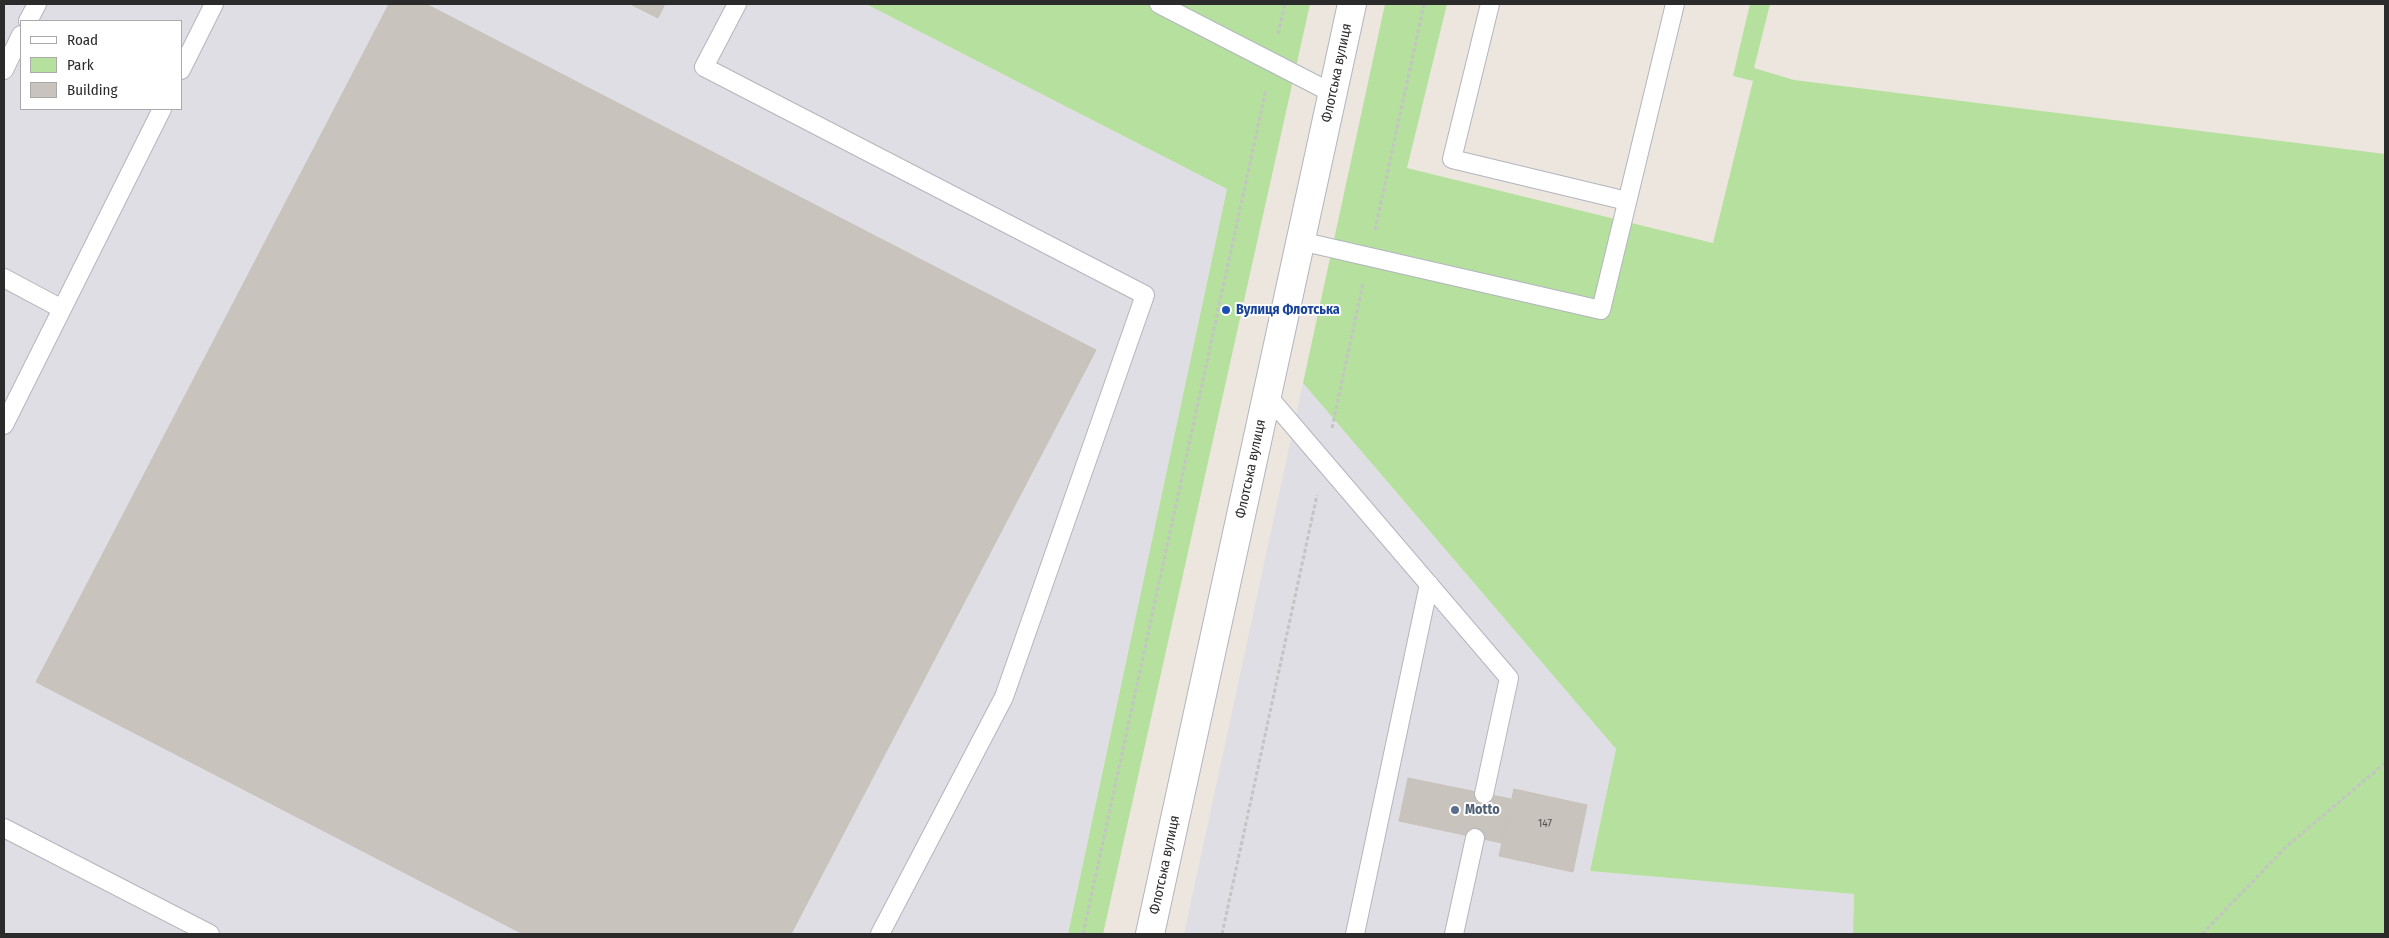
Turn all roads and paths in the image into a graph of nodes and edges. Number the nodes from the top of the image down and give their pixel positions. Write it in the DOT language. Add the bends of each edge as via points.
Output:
graph roads {
  1 [pos="37,4"];
  2 [pos="214,4"];
  3 [pos="737,4"];
  4 [pos="1160,4"];
  5 [pos="1352,4"];
  6 [pos="1424,4"];
  7 [pos="1490,4"];
  8 [pos="1675,4"];
  9 [pos="29,20"];
  10 [pos="20,37"];
  11 [pos="1272,62"];
  12 [pos="182,68"];
  13 [pos="4,70"];
  14 [pos="1332,93"];
  15 [pos="161,110"];
  16 [pos="1628,201"];
  17 [pos="1300,241"];
  18 [pos="1369,257"];
  19 [pos="4,278"];
  20 [pos="62,308"];
  21 [pos="1267,395"];
  22 [pos="4,424"];
  23 [pos="1324,462"];
  24 [pos="1429,584"];
  25 [pos="2385,763"];
  26 [pos="1484,794"];
  27 [pos="4,828"];
  28 [pos="1475,838"];
  29 [pos="210,934"];
  30 [pos="880,934"];
  31 [pos="1083,934"];
  32 [pos="1150,934"];
  33 [pos="1222,934"];
  34 [pos="1355,934"];
  35 [pos="1454,934"];
  36 [pos="2202,934"];
  1 -- 9 [label="lane"];
  2 -- 12 [label="lane"];
  3 -- 30 [label="lane" via="704,67 1145,295 1004,697"];
  4 -- 11 [label="lane"];
  5 -- 14 [label="street, Флотська вулиця"];
  6 -- 18 [label="path"];
  7 -- 16 [label="lane" via="1452,159"];
  8 -- 16 [label="lane"];
  10 -- 13 [label="lane"];
  11 -- 14 [label="lane"];
  11 -- 31 [label="path"];
  14 -- 17 [label="street, Флотська вулиця"];
  15 -- 20 [label="lane"];
  16 -- 18 [label="lane" via="1601,310"];
  17 -- 18 [label="lane"];
  17 -- 21 [label="street, Флотська вулиця"];
  18 -- 23 [label="path"];
  19 -- 20 [label="lane"];
  20 -- 22 [label="lane"];
  21 -- 23 [label="lane"];
  21 -- 32 [label="street, Флотська вулиця"];
  23 -- 24 [label="lane"];
  23 -- 33 [label="path"];
  24 -- 26 [label="lane" via="1509,678"];
  24 -- 34 [label="lane"];
  25 -- 36 [label="path" via="2286,847"];
  27 -- 29 [label="lane"];
  28 -- 35 [label="lane"];
}
